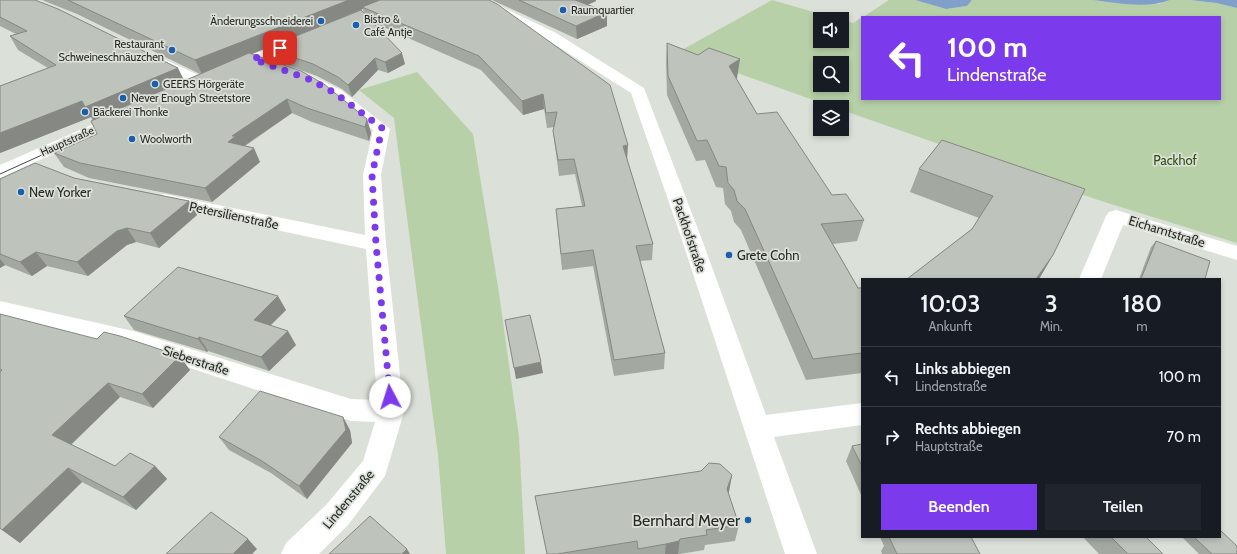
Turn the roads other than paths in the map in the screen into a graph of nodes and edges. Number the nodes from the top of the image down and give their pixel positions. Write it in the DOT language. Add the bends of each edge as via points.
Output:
graph roads {
  1 [pos="478,0"];
  2 [pos="311,35"];
  3 [pos="145,54"];
  4 [pos="253,59"];
  5 [pos="275,66"];
  6 [pos="297,74"];
  7 [pos="211,77"];
  8 [pos="186,88"];
  9 [pos="136,110"];
  10 [pos="25,160"];
  11 [pos="47,169"];
  12 [pos="0,172"];
  13 [pos="145,197"];
  14 [pos="376,244"];
  15 [pos="1237,253"];
  16 [pos="1090,278"];
  17 [pos="0,309"];
  18 [pos="391,412"];
  19 [pos="861,414"];
  20 [pos="756,428"];
  21 [pos="297,554"];
  22 [pos="801,554"];
  1 -- 20 [label="street, Packhofstraße" via="552,36 638,91"];
  2 -- 4 [label="street"];
  3 -- 7 [label="street" via="180,72"];
  4 -- 5 [label="street"];
  4 -- 7 [label="street"];
  6 -- 14 [label="street, Lindenstraße" via="335,93 382,128 372,175"];
  7 -- 8 [label="street"];
  9 -- 10 [label="street, Hauptstraße"];
  10 -- 11 [label="street"];
  10 -- 12 [label="street, Hauptstraße"];
  13 -- 14 [label="street, Petersilienstraße"];
  14 -- 18 [label="street, Lindenstraße"];
  15 -- 16 [label="street, Eichamtstraße" via="1116,216"];
  17 -- 18 [label="street, Sieberstraße" via="133,340 351,410"];
  18 -- 21 [label="street, Lindenstraße" via="375,467 337,515"];
  19 -- 20 [label="street"];
  20 -- 22 [label="street, Packhofstraße"];
}
